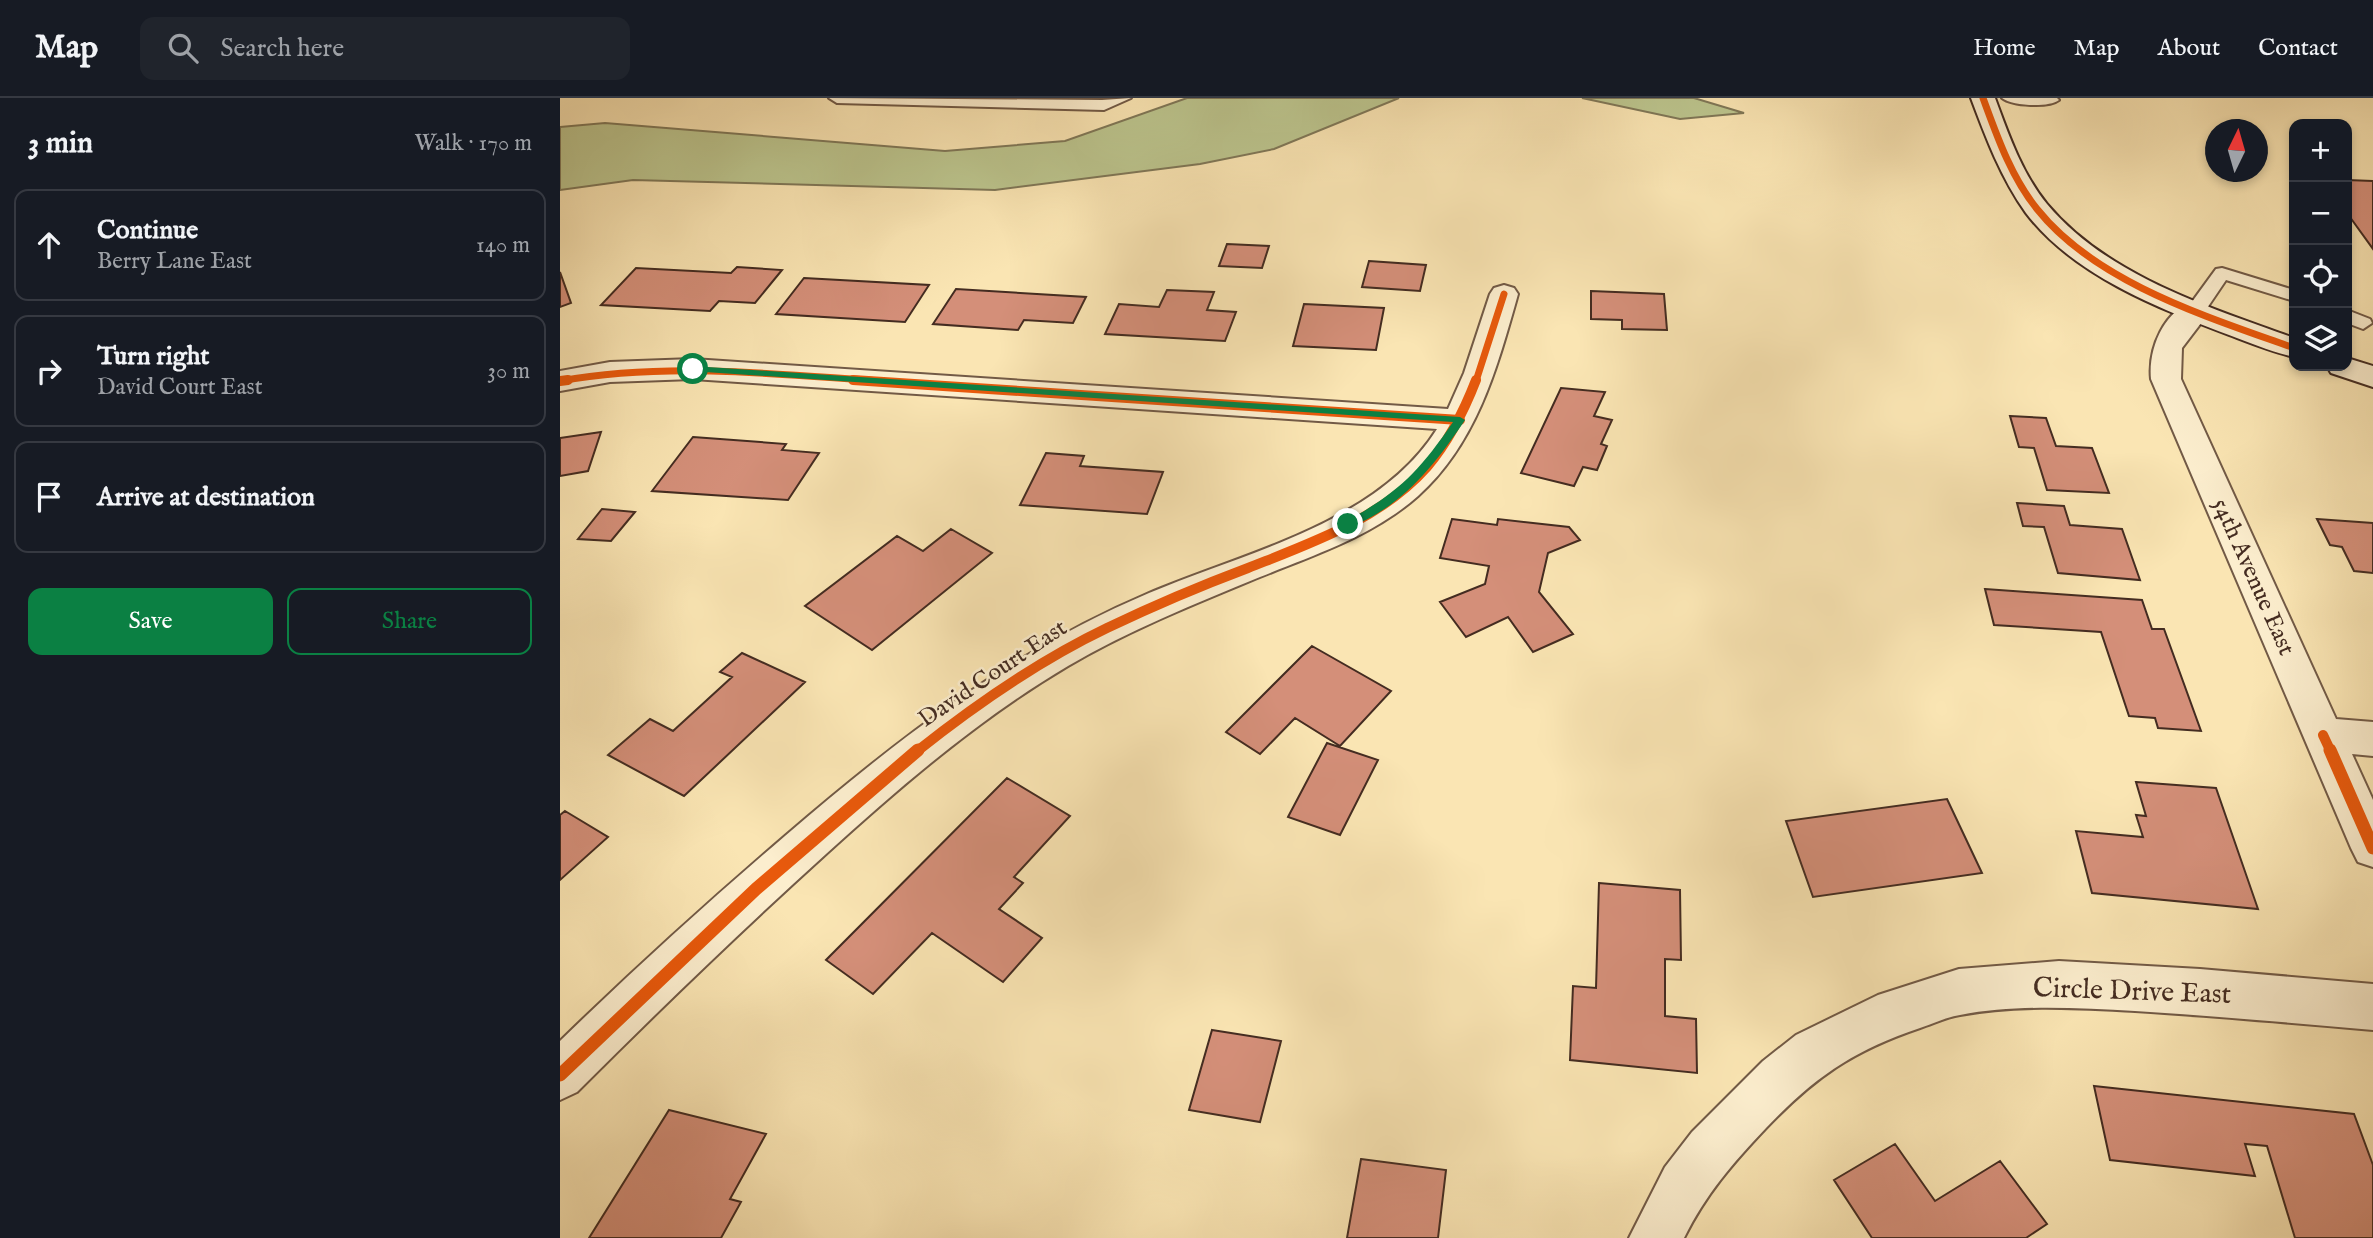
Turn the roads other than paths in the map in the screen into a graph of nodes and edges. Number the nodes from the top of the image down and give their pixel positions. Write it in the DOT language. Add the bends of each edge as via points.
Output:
graph roads {
  1 [pos="836,98"];
  2 [pos="1123,98"];
  3 [pos="1983,98"];
  4 [pos="2010,98"];
  5 [pos="2051,100"];
  6 [pos="1504,294"];
  7 [pos="2289,294"];
  8 [pos="2196,310"];
  9 [pos="2289,346"];
  10 [pos="2352,370"];
  11 [pos="2373,377"];
  12 [pos="560,381"];
  13 [pos="1460,420"];
  14 [pos="2323,735"];
  15 [pos="2373,739"];
  16 [pos="2373,848"];
  17 [pos="2373,1007"];
  18 [pos="560,1075"];
  19 [pos="1656,1238"];
  1 -- 2 [label="lane" via="1104,105"];
  3 -- 8 [label="street" via="2006,155 2038,211 2125,278"];
  4 -- 5 [label="lane"];
  6 -- 13 [label="street, David Court East"];
  7 -- 8 [label="lane" via="2222,273"];
  8 -- 9 [label="street"];
  8 -- 14 [label="street, 54th Avenue East" via="2168,343 2163,356 2166,379"];
  10 -- 11 [label="street"];
  12 -- 13 [label="street" via="610,372 693,369"];
  13 -- 18 [label="street, David Court East" via="1429,465 1378,508 1303,546 1137,613 1024,673 976,705 778,869"];
  14 -- 15 [label="street"];
  14 -- 16 [label="street, 54th Avenue East"];
  17 -- 19 [label="street, Circle Drive East" via="2059,984 1959,992 1841,1036 1780,1078 1710,1150 1683,1185"];
}
